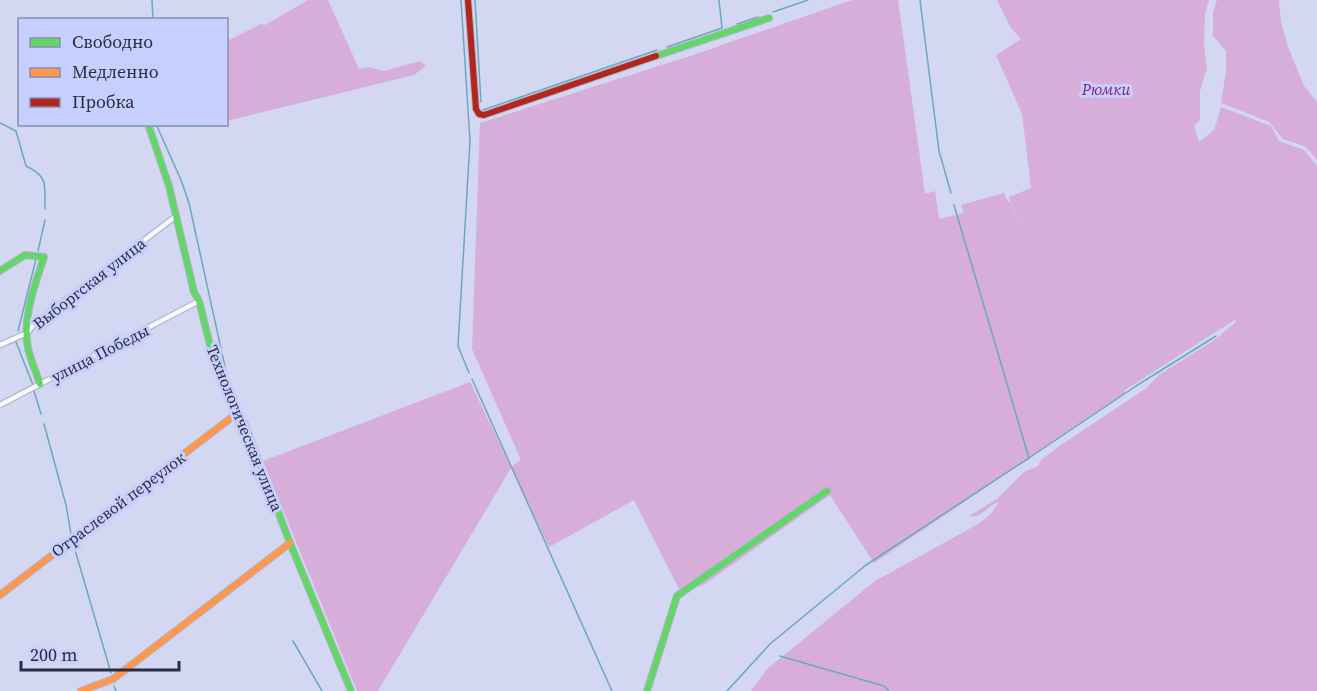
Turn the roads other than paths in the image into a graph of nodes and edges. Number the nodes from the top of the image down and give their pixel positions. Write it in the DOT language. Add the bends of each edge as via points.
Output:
graph roads {
  1 [pos="468,0"];
  2 [pos="769,18"];
  3 [pos="149,126"];
  4 [pos="176,216"];
  5 [pos="0,271"];
  6 [pos="199,301"];
  7 [pos="27,333"];
  8 [pos="0,345"];
  9 [pos="40,384"];
  10 [pos="0,405"];
  11 [pos="236,414"];
  12 [pos="827,491"];
  13 [pos="290,543"];
  14 [pos="0,595"];
  15 [pos="81,691"];
  16 [pos="351,691"];
  17 [pos="647,691"];
  1 -- 2 [label="street" via="476,109 484,116"];
  3 -- 4 [label="street, Технологическая улица"];
  4 -- 6 [label="street, Технологическая улица"];
  4 -- 7 [label="street, Выборгская улица"];
  5 -- 7 [label="street" via="26,253 44,257"];
  6 -- 9 [label="street, улица Победы"];
  6 -- 11 [label="street, Технологическая улица" via="218,371"];
  7 -- 8 [label="street, Выборгская улица"];
  7 -- 9 [label="street"];
  9 -- 10 [label="street, улица Победы"];
  11 -- 13 [label="street, Технологическая улица" via="244,422"];
  11 -- 14 [label="street, Отраслевой переулок"];
  12 -- 17 [label="street" via="677,596"];
  13 -- 15 [label="street" via="113,679"];
  13 -- 16 [label="street, Технологическая улица"];
}
